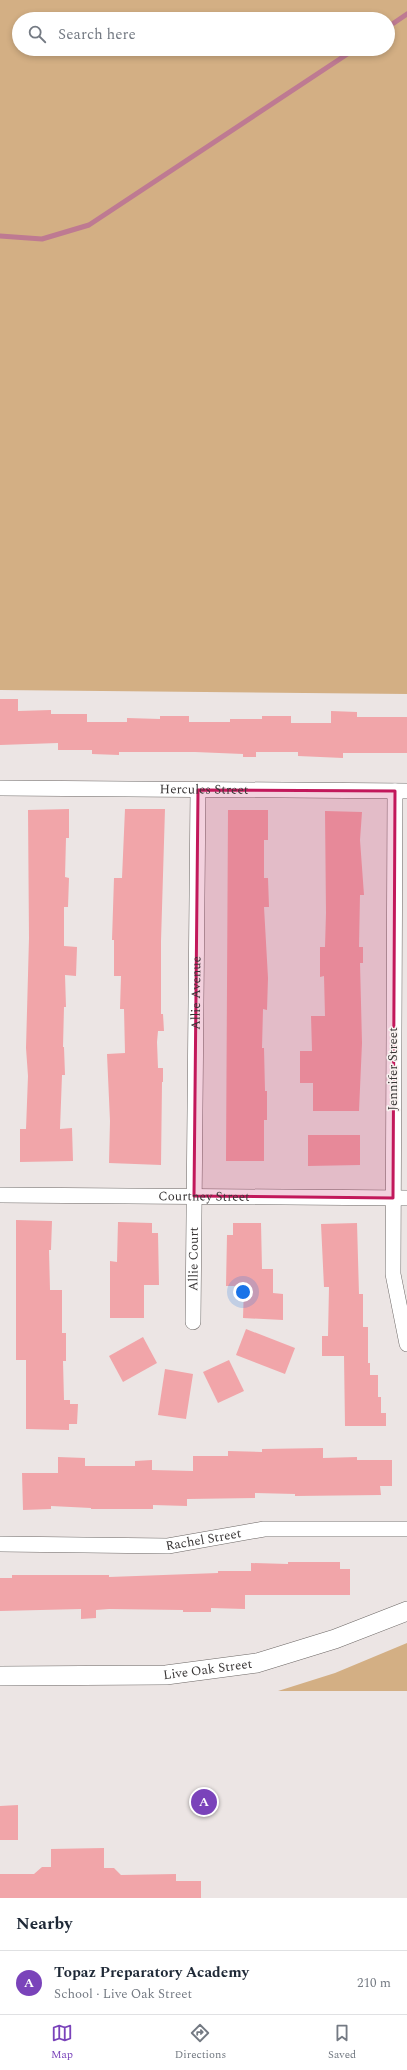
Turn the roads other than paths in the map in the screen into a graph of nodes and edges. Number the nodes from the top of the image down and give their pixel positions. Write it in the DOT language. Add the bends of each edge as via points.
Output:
graph roads {
  1 [pos="0,788"];
  2 [pos="198,790"];
  3 [pos="401,791"];
  4 [pos="0,1195"];
  5 [pos="194,1196"];
  6 [pos="400,1198"];
  7 [pos="193,1322"];
  8 [pos="407,1344"];
  9 [pos="407,1528"];
  10 [pos="0,1544"];
  11 [pos="407,1611"];
  12 [pos="0,1676"];
  1 -- 2 [label="street, Hercules Street"];
  2 -- 3 [label="street, Hercules Street"];
  2 -- 5 [label="street, Allie Avenue"];
  3 -- 6 [label="street, Jennifer Street"];
  4 -- 5 [label="street, Courtney Street"];
  5 -- 6 [label="street, Courtney Street"];
  5 -- 7 [label="street, Allie Court"];
  6 -- 8 [label="street, Jennifer Street" via="393,1274"];
  9 -- 10 [label="street, Rachel Street" via="264,1529 168,1546"];
  11 -- 12 [label="street, Live Oak Street" via="335,1639 256,1663 166,1675"];
}
